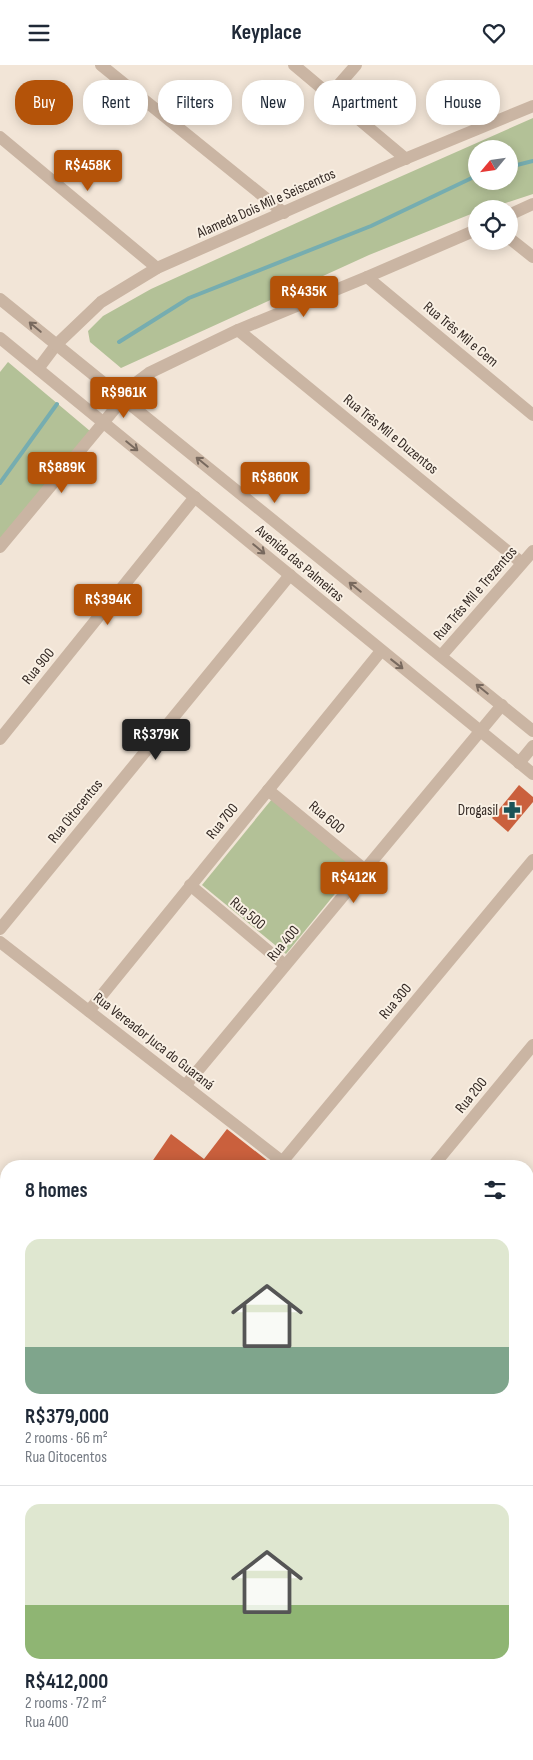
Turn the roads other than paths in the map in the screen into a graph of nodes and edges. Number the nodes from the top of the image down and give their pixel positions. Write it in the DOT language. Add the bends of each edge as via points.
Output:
graph roads {
  1 [pos="101,65"];
  2 [pos="294,65"];
  3 [pos="356,65"];
  4 [pos="344,80"];
  5 [pos="314,83"];
  6 [pos="533,106"];
  7 [pos="364,125"];
  8 [pos="0,137"];
  9 [pos="406,159"];
  10 [pos="533,204"];
  11 [pos="518,211"];
  12 [pos="284,213"];
  13 [pos="468,233"];
  14 [pos="518,245"];
  15 [pos="533,257"];
  16 [pos="157,268"];
  17 [pos="368,277"];
  18 [pos="0,299"];
  19 [pos="238,330"];
  20 [pos="0,338"];
  21 [pos="56,345"];
  22 [pos="38,369"];
  23 [pos="124,399"];
  24 [pos="533,415"];
  25 [pos="103,423"];
  26 [pos="195,497"];
  27 [pos="0,547"];
  28 [pos="533,551"];
  29 [pos="522,563"];
  30 [pos="290,575"];
  31 [pos="381,651"];
  32 [pos="441,656"];
  33 [pos="502,705"];
  34 [pos="480,731"];
  35 [pos="533,731"];
  36 [pos="0,739"];
  37 [pos="533,746"];
  38 [pos="519,763"];
  39 [pos="533,774"];
  40 [pos="268,790"];
  41 [pos="533,861"];
  42 [pos="365,870"];
  43 [pos="190,885"];
  44 [pos="0,929"];
  45 [pos="0,942"];
  46 [pos="285,965"];
  47 [pos="89,1011"];
  48 [pos="533,1045"];
  49 [pos="185,1086"];
  50 [pos="280,1160"];
  51 [pos="288,1160"];
  52 [pos="438,1160"];
  1 -- 12 [label="street"];
  2 -- 5 [label="street"];
  3 -- 4 [label="street"];
  6 -- 9 [label="street, Alameda Dois Mil e Seiscentos"];
  7 -- 9 [label="street"];
  8 -- 16 [label="street"];
  9 -- 12 [label="street, Alameda Dois Mil e Seiscentos"];
  10 -- 11 [label="street"];
  12 -- 16 [label="street, Alameda Dois Mil e Seiscentos"];
  13 -- 17 [label="street"];
  14 -- 15 [label="street"];
  16 -- 21 [label="street, Alameda Dois Mil e Seiscentos" via="101,302"];
  17 -- 19 [label="street"];
  17 -- 24 [label="street, Rua Três Mil e Cem"];
  21 -- 18 [label="street, Avenida das Palmeiras, one-way"];
  19 -- 23 [label="street" via="149,373"];
  19 -- 29 [label="street, Rua Três Mil e Duzentos"];
  20 -- 22 [label="street, Avenida das Palmeiras"];
  21 -- 22 [label="street, Alameda Dois Mil e Seiscentos"];
  21 -- 23 [label="street, Avenida das Palmeiras"];
  22 -- 25 [label="street, Avenida das Palmeiras"];
  23 -- 25 [label="street"];
  32 -- 23 [label="street, Avenida das Palmeiras, one-way"];
  25 -- 26 [label="street, Avenida das Palmeiras, one-way"];
  25 -- 27 [label="street"];
  26 -- 30 [label="street, Avenida das Palmeiras, one-way"];
  26 -- 36 [label="street, Rua 900"];
  28 -- 29 [label="street, Rua Três Mil e Trezentos"];
  29 -- 32 [label="street, Rua Três Mil e Trezentos"];
  30 -- 31 [label="street, Avenida das Palmeiras"];
  30 -- 44 [label="street, Rua Oitocentos"];
  31 -- 34 [label="street, Avenida das Palmeiras, one-way"];
  31 -- 40 [label="street, Rua 700"];
  33 -- 32 [label="street, Avenida das Palmeiras, one-way"];
  33 -- 34 [label="street, Rua 400"];
  33 -- 35 [label="street, Avenida das Palmeiras"];
  34 -- 38 [label="street, Avenida das Palmeiras"];
  34 -- 42 [label="street, Rua 400"];
  37 -- 38 [label="street"];
  38 -- 39 [label="street, Avenida das Palmeiras"];
  40 -- 42 [label="street, Rua 600"];
  40 -- 43 [label="street, Rua 700"];
  41 -- 51 [label="street, Rua 300"];
  42 -- 46 [label="street, Rua 400"];
  43 -- 46 [label="street, Rua 500"];
  43 -- 47 [label="street, Rua 700"];
  45 -- 47 [label="street, Rua Vereador Juca do Guaraná"];
  46 -- 49 [label="street, Rua 400"];
  47 -- 49 [label="street, Rua Vereador Juca do Guaraná"];
  48 -- 52 [label="street, Rua 200"];
  49 -- 50 [label="street, Rua Vereador Juca do Guaraná"];
}
